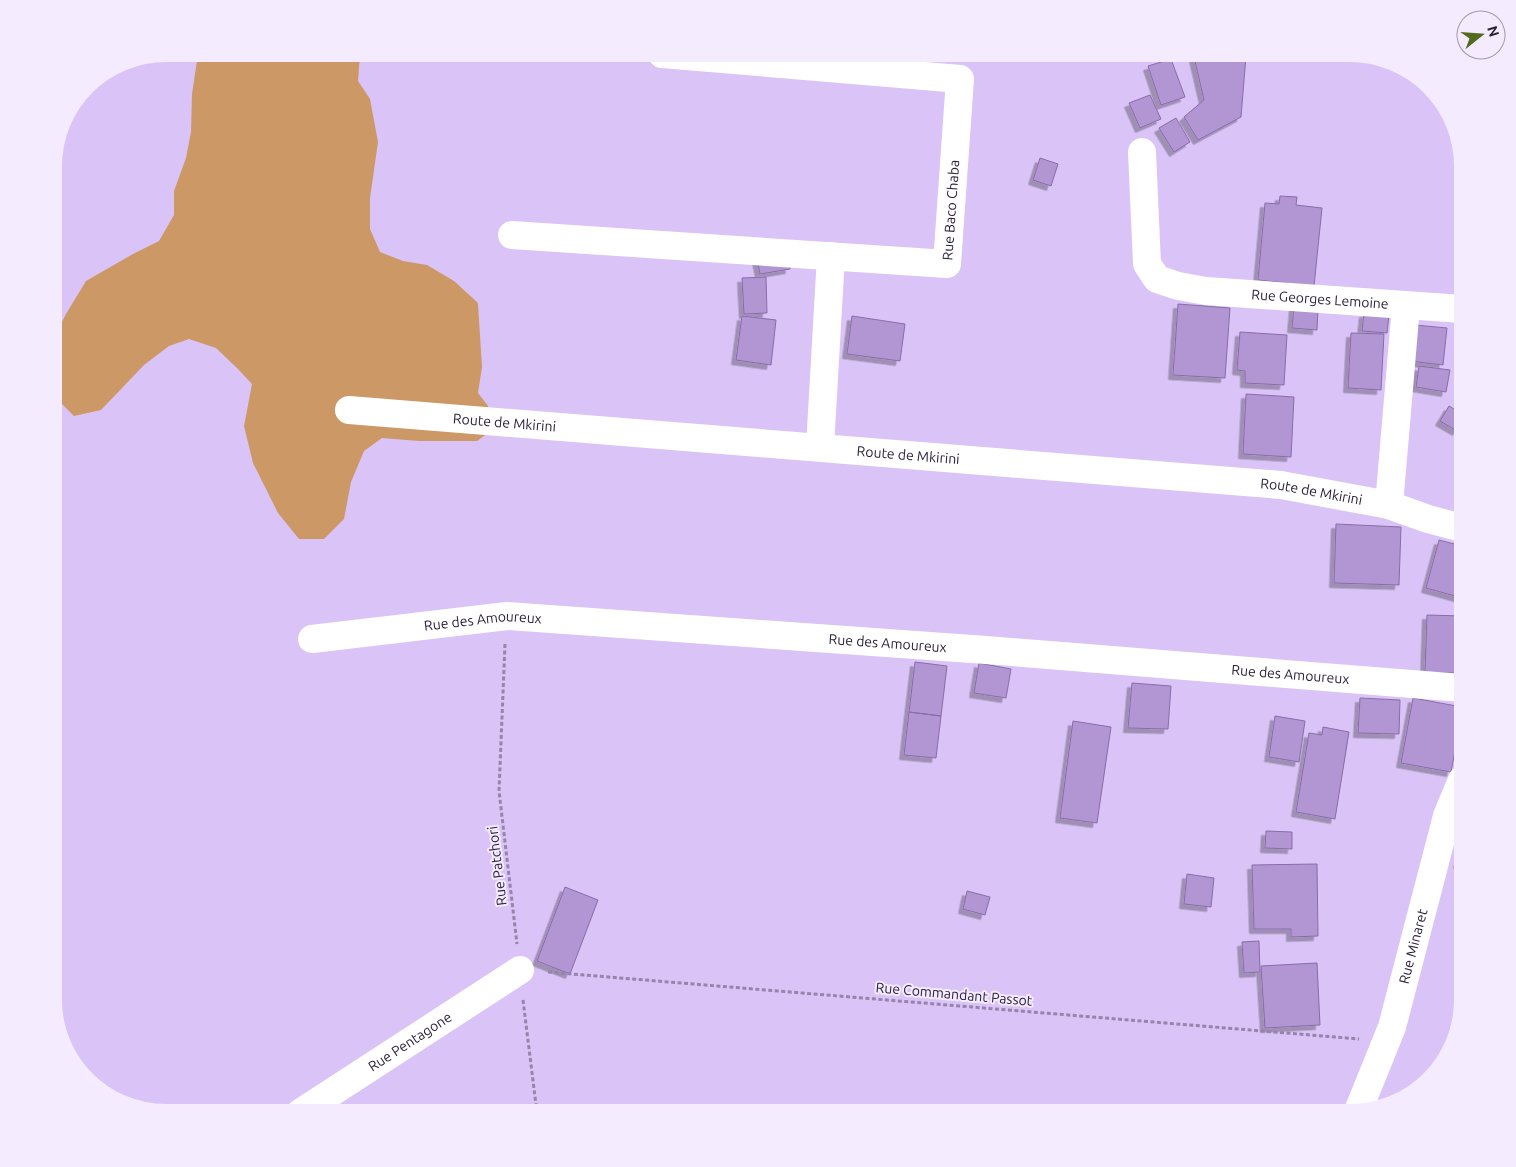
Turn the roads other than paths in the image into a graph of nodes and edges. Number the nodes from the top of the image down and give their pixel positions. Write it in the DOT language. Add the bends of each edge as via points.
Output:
graph roads {
  1 [pos="757,62"];
  2 [pos="1142,152"];
  3 [pos="512,235"];
  4 [pos="831,256"];
  5 [pos="1406,306"];
  6 [pos="1454,309"];
  7 [pos="349,410"];
  8 [pos="820,448"];
  9 [pos="1389,504"];
  10 [pos="1454,526"];
  11 [pos="312,639"];
  12 [pos="1454,687"];
  13 [pos="1454,799"];
  14 [pos="520,970"];
  15 [pos="1361,1103"];
  16 [pos="314,1104"];
  1 -- 4 [label="street, Rue Baco Chaba" via="960,79 947,264"];
  2 -- 5 [label="street, Rue Georges Lemoine" via="1147,264 1157,279 1206,291"];
  3 -- 4 [label="street, Rue Baco Chaba"];
  4 -- 8 [label="street"];
  5 -- 6 [label="street, Rue Georges Lemoine"];
  5 -- 9 [label="street"];
  7 -- 8 [label="street, Route de Mkirini"];
  8 -- 9 [label="street, Route de Mkirini" via="1281,485"];
  9 -- 10 [label="street, Route de Mkirini"];
  11 -- 12 [label="street, Rue des Amoureux" via="507,616"];
  13 -- 15 [label="street, Rue Minaret" via="1392,1027"];
  14 -- 16 [label="street, Rue Pentagone"];
}
